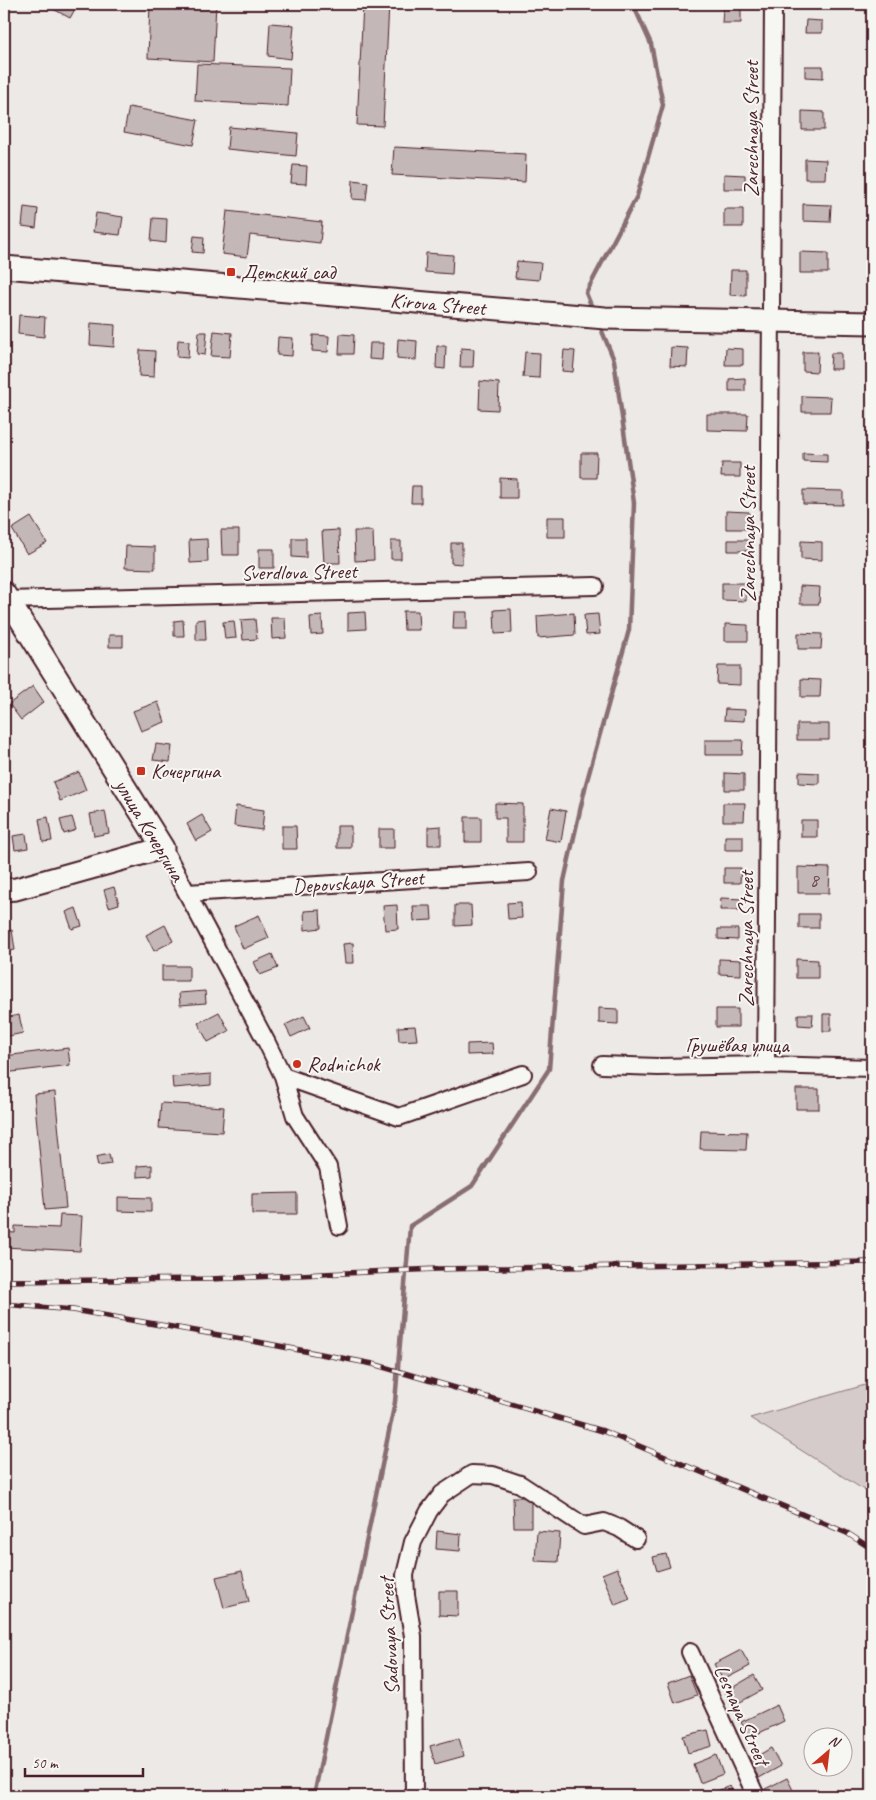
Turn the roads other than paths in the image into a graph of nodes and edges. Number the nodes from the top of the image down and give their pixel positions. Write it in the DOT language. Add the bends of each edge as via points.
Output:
graph roads {
  1 [pos="774,4"];
  2 [pos="4,267"];
  3 [pos="771,321"];
  4 [pos="872,323"];
  5 [pos="595,586"];
  6 [pos="6,598"];
  7 [pos="163,848"];
  8 [pos="529,872"];
  9 [pos="4,890"];
  10 [pos="187,893"];
  11 [pos="602,1065"];
  12 [pos="766,1065"];
  13 [pos="872,1068"];
  14 [pos="524,1074"];
  15 [pos="283,1076"];
  16 [pos="339,1226"];
  17 [pos="636,1540"];
  18 [pos="690,1652"];
  19 [pos="414,1796"];
  20 [pos="756,1796"];
  1 -- 3 [label="street, Zarechnaya Street"];
  2 -- 3 [label="street, Kirova Street" via="575,316"];
  3 -- 4 [label="street, Kirova Street"];
  3 -- 12 [label="street, Zarechnaya Street"];
  5 -- 6 [label="street, Sverdlova Street"];
  6 -- 7 [label="street, улица Кочергина"];
  7 -- 9 [label="street"];
  7 -- 10 [label="street, улица Кочергина"];
  8 -- 10 [label="street, Depovskaya Street"];
  10 -- 15 [label="street, улица Кочергина"];
  11 -- 12 [label="street, Грушёвая улица"];
  12 -- 13 [label="street, Грушёвая улица"];
  14 -- 15 [label="street" via="399,1117"];
  15 -- 16 [label="street, улица Кочергина" via="295,1116 328,1166"];
  17 -- 19 [label="street, Sadovaya Street" via="604,1522 584,1526 520,1484 493,1475 472,1474 442,1494 413,1542 405,1575 413,1636"];
  18 -- 20 [label="street, Lesnaya Street"];
}
